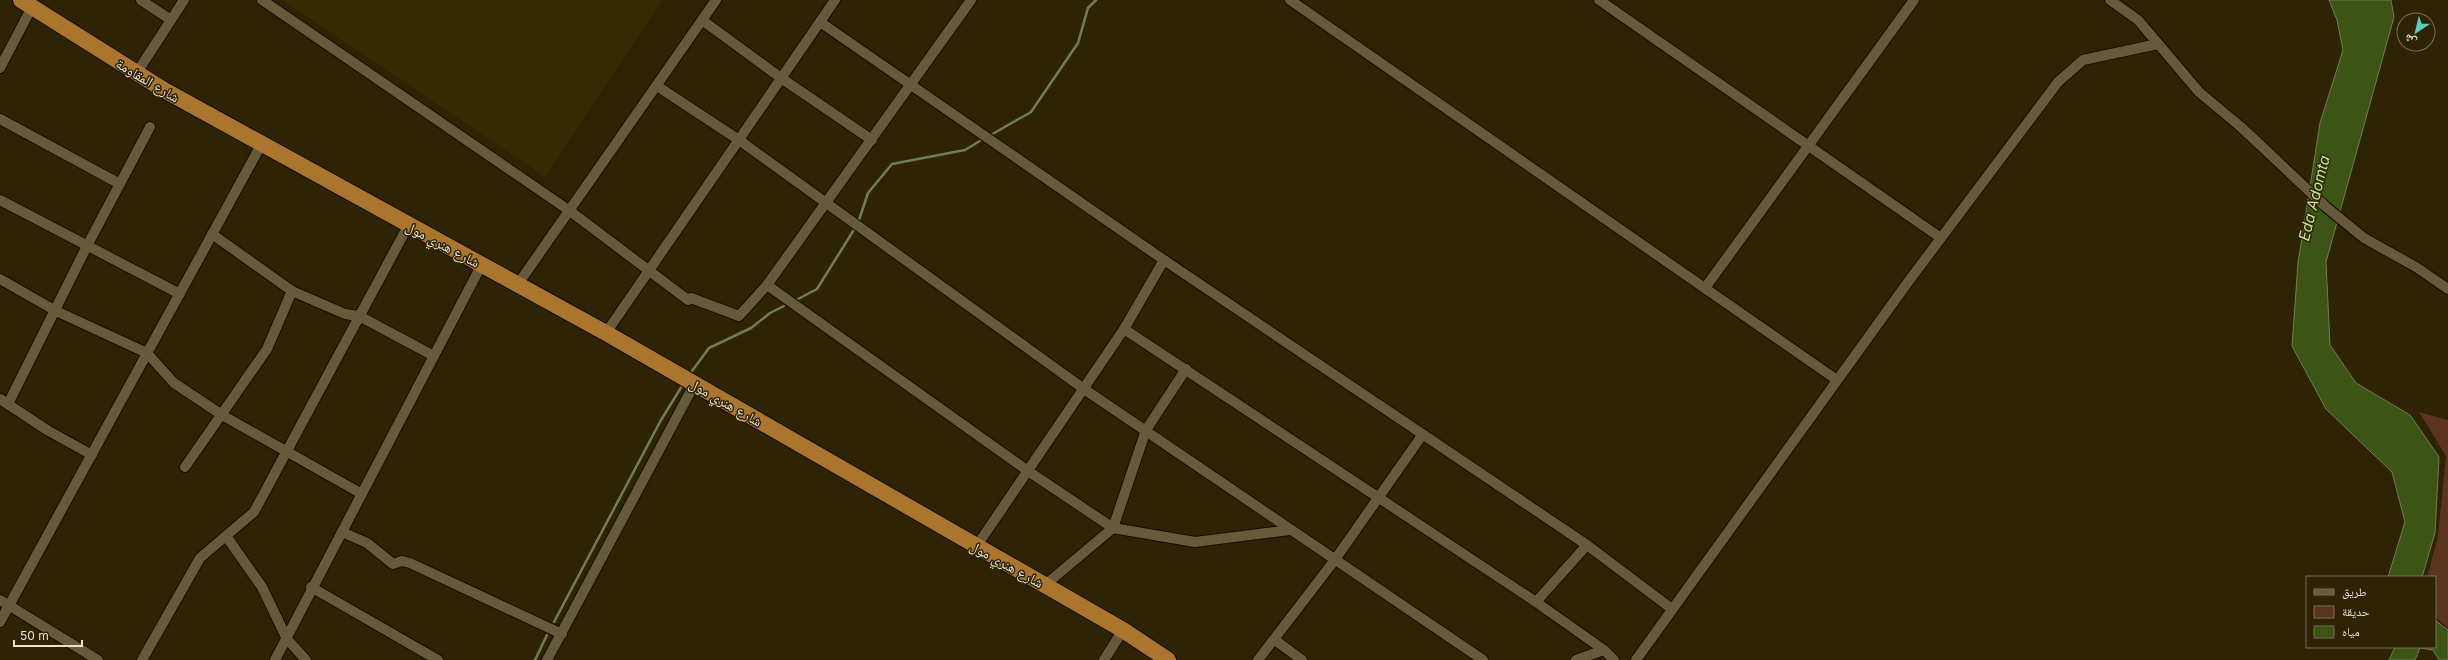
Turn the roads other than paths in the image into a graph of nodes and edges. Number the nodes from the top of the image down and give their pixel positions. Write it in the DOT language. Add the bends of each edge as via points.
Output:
graph roads {
  1 [pos="141,0"];
  2 [pos="184,0"];
  3 [pos="262,0"];
  4 [pos="716,0"];
  5 [pos="835,0"];
  6 [pos="971,0"];
  7 [pos="1290,0"];
  8 [pos="1599,0"];
  9 [pos="1914,0"];
  10 [pos="2110,0"];
  11 [pos="26,3"];
  12 [pos="171,20"];
  13 [pos="702,20"];
  14 [pos="820,22"];
  15 [pos="2158,44"];
  16 [pos="0,68"];
  17 [pos="136,74"];
  18 [pos="781,78"];
  19 [pos="657,86"];
  20 [pos="912,86"];
  21 [pos="0,119"];
  22 [pos="150,127"];
  23 [pos="739,140"];
  24 [pos="872,140"];
  25 [pos="261,145"];
  26 [pos="1808,145"];
  27 [pos="278,154"];
  28 [pos="120,184"];
  29 [pos="0,200"];
  30 [pos="826,203"];
  31 [pos="570,211"];
  32 [pos="408,226"];
  33 [pos="212,234"];
  34 [pos="1941,238"];
  35 [pos="87,246"];
  36 [pos="1164,260"];
  37 [pos="482,264"];
  38 [pos="649,270"];
  39 [pos="0,279"];
  40 [pos="518,284"];
  41 [pos="767,285"];
  42 [pos="1705,288"];
  43 [pos="2448,289"];
  44 [pos="292,291"];
  45 [pos="180,294"];
  46 [pos="56,311"];
  47 [pos="359,316"];
  48 [pos="1124,329"];
  49 [pos="606,333"];
  50 [pos="147,353"];
  51 [pos="434,356"];
  52 [pos="1186,369"];
  53 [pos="1837,380"];
  54 [pos="695,383"];
  55 [pos="1084,389"];
  56 [pos="4,401"];
  57 [pos="222,415"];
  58 [pos="1146,430"];
  59 [pos="1423,434"];
  60 [pos="286,451"];
  61 [pos="92,455"];
  62 [pos="185,467"];
  63 [pos="1028,471"];
  64 [pos="362,494"];
  65 [pos="1378,499"];
  66 [pos="1113,528"];
  67 [pos="1290,530"];
  68 [pos="342,532"];
  69 [pos="226,536"];
  70 [pos="1587,545"];
  71 [pos="976,547"];
  72 [pos="1334,561"];
  73 [pos="1045,585"];
  74 [pos="312,587"];
  75 [pos="0,600"];
  76 [pos="1536,602"];
  77 [pos="10,605"];
  78 [pos="1672,609"];
  79 [pos="0,622"];
  80 [pos="1123,630"];
  81 [pos="562,634"];
  82 [pos="287,639"];
  83 [pos="1275,640"];
  84 [pos="1604,650"];
  85 [pos="98,660"];
  86 [pos="142,660"];
  87 [pos="275,660"];
  88 [pos="306,660"];
  89 [pos="438,660"];
  90 [pos="547,660"];
  91 [pos="1104,660"];
  92 [pos="1168,660"];
  93 [pos="1258,660"];
  94 [pos="1302,660"];
  95 [pos="1483,660"];
  96 [pos="1576,660"];
  97 [pos="1614,660"];
  98 [pos="1636,660"];
  1 -- 12 [label="street"];
  2 -- 12 [label="street"];
  3 -- 31 [label="street"];
  4 -- 13 [label="street"];
  5 -- 14 [label="street"];
  6 -- 20 [label="street"];
  7 -- 42 [label="street"];
  8 -- 26 [label="street"];
  9 -- 26 [label="street"];
  10 -- 15 [label="street" via="2138,20"];
  11 -- 16 [label="street"];
  11 -- 17 [label="highway, شارع المقاومة"];
  12 -- 17 [label="street"];
  13 -- 18 [label="street"];
  13 -- 19 [label="street"];
  14 -- 18 [label="street"];
  14 -- 20 [label="street"];
  15 -- 34 [label="street" via="2083,60 2058,82"];
  15 -- 43 [label="street" via="2199,92 2241,126 2326,207 2364,238 2416,267"];
  17 -- 25 [label="highway, شارع المقاومة"];
  18 -- 23 [label="street"];
  18 -- 24 [label="street"];
  19 -- 23 [label="street"];
  19 -- 31 [label="street"];
  20 -- 24 [label="street"];
  20 -- 36 [label="street"];
  21 -- 28 [label="street"];
  22 -- 28 [label="street"];
  23 -- 30 [label="street"];
  23 -- 38 [label="street"];
  24 -- 30 [label="street"];
  25 -- 27 [label="highway, شارع المقاومة"];
  25 -- 33 [label="street"];
  26 -- 34 [label="street"];
  26 -- 42 [label="street"];
  27 -- 32 [label="highway, شارع هنري مول"];
  28 -- 35 [label="street"];
  29 -- 35 [label="street"];
  30 -- 41 [label="street"];
  30 -- 55 [label="street"];
  31 -- 38 [label="street"];
  31 -- 40 [label="street"];
  32 -- 37 [label="highway, شارع هنري مول"];
  32 -- 47 [label="street"];
  33 -- 44 [label="street"];
  33 -- 45 [label="street"];
  34 -- 53 [label="street"];
  35 -- 45 [label="street"];
  35 -- 46 [label="street"];
  36 -- 48 [label="street"];
  36 -- 59 [label="street"];
  37 -- 40 [label="highway, شارع هنري مول"];
  37 -- 51 [label="street"];
  38 -- 41 [label="street" via="688,300 691,298 738,316"];
  38 -- 49 [label="street"];
  39 -- 46 [label="street"];
  40 -- 49 [label="highway, شارع هنري مول"];
  41 -- 63 [label="street"];
  42 -- 53 [label="street"];
  44 -- 47 [label="street" via="345,314"];
  44 -- 57 [label="street" via="267,349"];
  45 -- 50 [label="street"];
  46 -- 50 [label="street"];
  46 -- 56 [label="street"];
  47 -- 51 [label="street"];
  47 -- 60 [label="street"];
  48 -- 52 [label="street"];
  48 -- 55 [label="street"];
  49 -- 54 [label="highway, شارع هنري مول"];
  50 -- 57 [label="street" via="174,383"];
  50 -- 61 [label="street"];
  51 -- 64 [label="street"];
  52 -- 58 [label="street"];
  52 -- 65 [label="street"];
  53 -- 78 [label="street"];
  54 -- 71 [label="highway, شارع هنري مول"];
  54 -- 81 [label="street"];
  55 -- 58 [label="street"];
  55 -- 63 [label="street"];
  56 -- 61 [label="street" via="47,430"];
  57 -- 60 [label="street"];
  57 -- 62 [label="street"];
  58 -- 66 [label="street"];
  58 -- 67 [label="street"];
  59 -- 65 [label="street"];
  59 -- 70 [label="street"];
  60 -- 64 [label="street"];
  60 -- 69 [label="street" via="254,512"];
  61 -- 77 [label="street"];
  63 -- 66 [label="street"];
  63 -- 71 [label="street"];
  64 -- 68 [label="street"];
  65 -- 72 [label="street"];
  65 -- 76 [label="street"];
  66 -- 67 [label="street" via="1195,542"];
  66 -- 73 [label="street"];
  67 -- 72 [label="street"];
  68 -- 74 [label="street"];
  68 -- 81 [label="street" via="366,543 393,564 402,561 410,563"];
  69 -- 82 [label="street" via="262,587"];
  69 -- 86 [label="street" via="200,558"];
  70 -- 76 [label="street"];
  70 -- 78 [label="street"];
  71 -- 73 [label="highway, شارع هنري مول"];
  72 -- 83 [label="street"];
  72 -- 95 [label="street"];
  73 -- 80 [label="highway, شارع هنري مول"];
  74 -- 82 [label="street"];
  74 -- 89 [label="street"];
  75 -- 77 [label="street"];
  76 -- 84 [label="street"];
  77 -- 79 [label="street"];
  77 -- 85 [label="street"];
  78 -- 98 [label="street"];
  80 -- 91 [label="street"];
  80 -- 92 [label="highway, شارع هنري مول"];
  81 -- 90 [label="street"];
  82 -- 87 [label="street"];
  82 -- 88 [label="street"];
  83 -- 93 [label="street"];
  83 -- 94 [label="street"];
  84 -- 96 [label="street"];
  84 -- 97 [label="street"];
}
